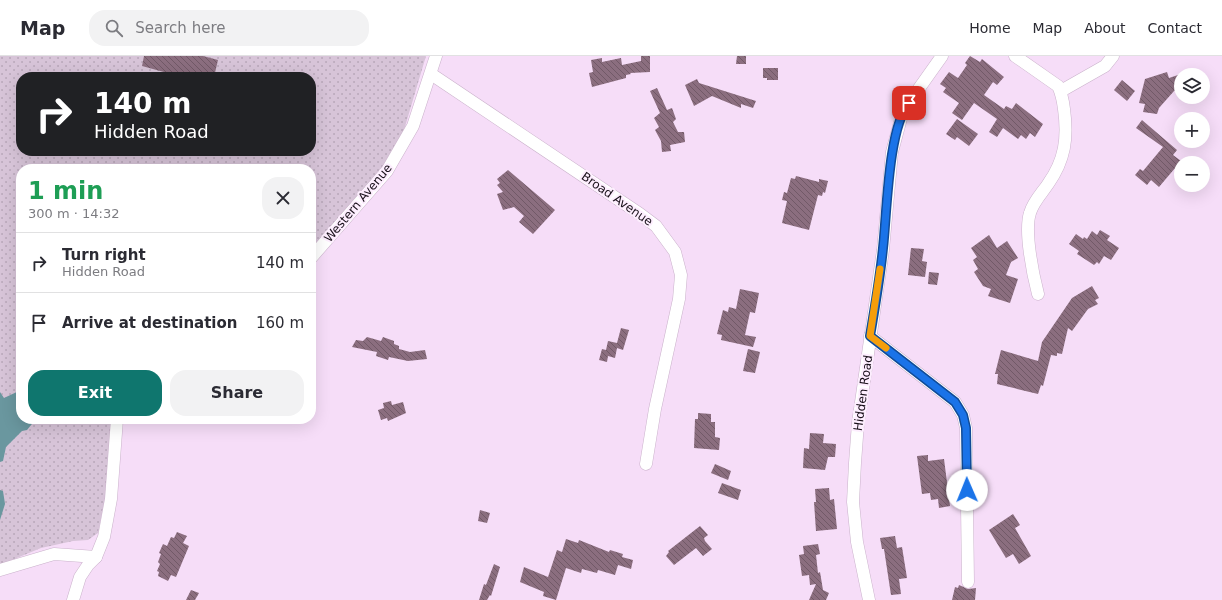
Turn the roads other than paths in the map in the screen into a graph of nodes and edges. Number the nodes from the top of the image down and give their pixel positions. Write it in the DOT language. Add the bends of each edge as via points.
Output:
graph roads {
  1 [pos="436,56"];
  2 [pos="942,56"];
  3 [pos="1014,56"];
  4 [pos="1113,56"];
  5 [pos="431,74"];
  6 [pos="1061,91"];
  7 [pos="316,252"];
  8 [pos="1038,294"];
  9 [pos="870,336"];
  10 [pos="116,424"];
  11 [pos="646,464"];
  12 [pos="96,557"];
  13 [pos="0,570"];
  14 [pos="968,582"];
  15 [pos="73,600"];
  16 [pos="869,600"];
  1 -- 5 [label="street, Western Avenue"];
  2 -- 9 [label="street, Hidden Road" via="903,111 892,152 883,250"];
  3 -- 6 [label="street" via="1052,80"];
  4 -- 6 [label="street" via="1105,66"];
  5 -- 7 [label="street, Western Avenue" via="413,126 387,171"];
  5 -- 11 [label="street, Broad Avenue" via="640,214 656,226 675,252 681,275 679,299"];
  6 -- 8 [label="street" via="1067,128 1064,154 1049,184 1030,212 1028,220 1030,258"];
  9 -- 14 [label="street" via="955,402 963,415 966,428"];
  9 -- 16 [label="street, Hidden Road" via="858,423 853,502 857,542"];
  10 -- 12 [label="street" via="111,499 104,537"];
  12 -- 13 [label="street" via="54,554"];
  12 -- 15 [label="street" via="80,577"];
}
